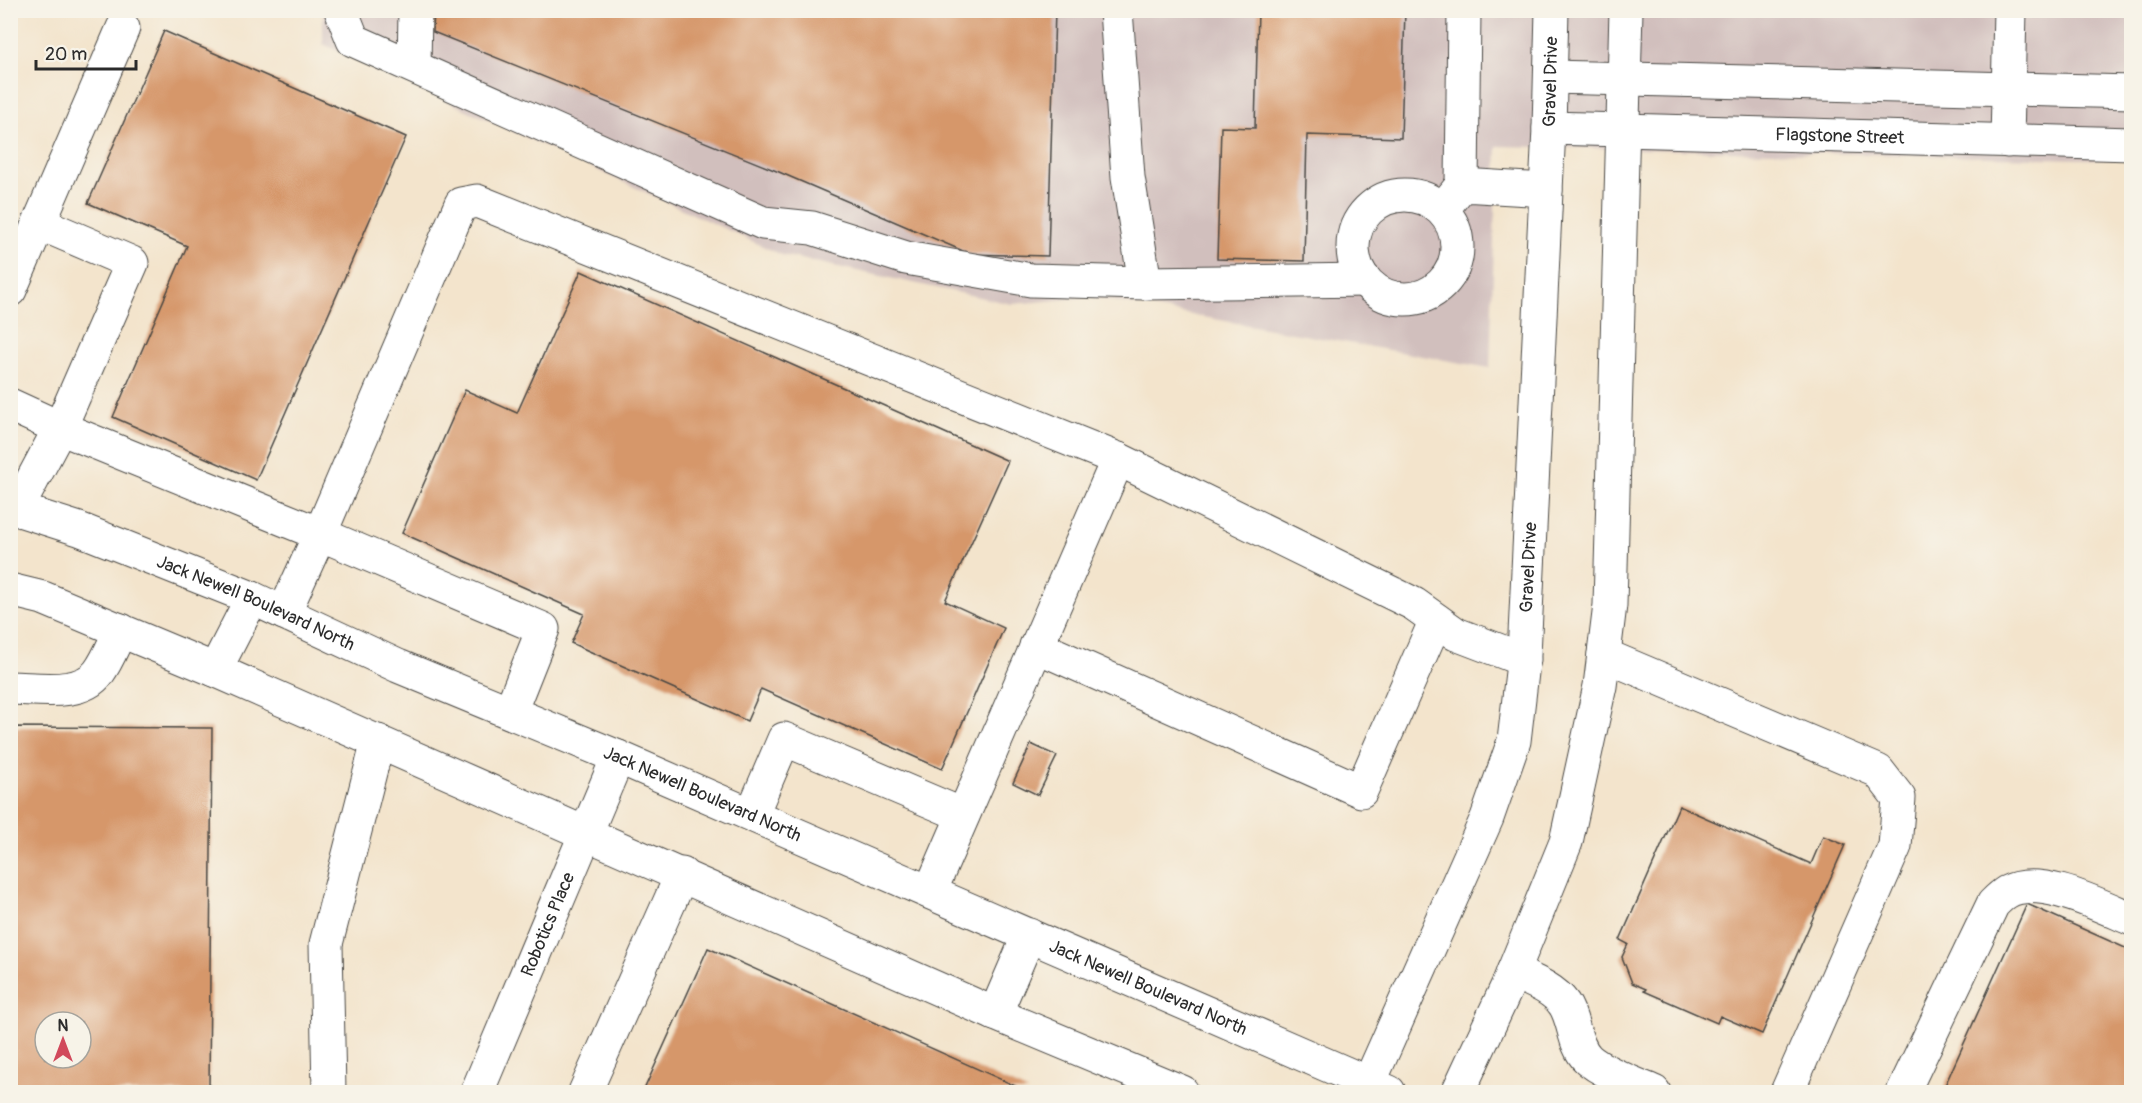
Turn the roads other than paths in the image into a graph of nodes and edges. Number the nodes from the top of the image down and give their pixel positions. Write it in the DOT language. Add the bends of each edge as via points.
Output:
graph roads {
  1 [pos="341,10"];
  2 [pos="416,10"];
  3 [pos="1116,10"];
  4 [pos="1464,10"];
  5 [pos="1552,10"];
  6 [pos="1626,10"];
  7 [pos="2010,10"];
  8 [pos="123,28"];
  9 [pos="414,66"];
  10 [pos="1551,76"];
  11 [pos="1624,78"];
  12 [pos="2008,88"];
  13 [pos="2132,92"];
  14 [pos="1549,128"];
  15 [pos="1622,129"];
  16 [pos="2007,141"];
  17 [pos="2132,144"];
  18 [pos="1462,185"];
  19 [pos="1546,190"];
  20 [pos="1442,209"];
  21 [pos="39,223"];
  22 [pos="1365,280"];
  23 [pos="1146,283"];
  24 [pos="10,290"];
  25 [pos="10,405"];
  26 [pos="60,428"];
  27 [pos="1118,459"];
  28 [pos="14,508"];
  29 [pos="320,534"];
  30 [pos="10,590"];
  31 [pos="252,598"];
  32 [pos="284,613"];
  33 [pos="1436,620"];
  34 [pos="121,630"];
  35 [pos="1036,646"];
  36 [pos="1604,655"];
  37 [pos="1524,660"];
  38 [pos="215,670"];
  39 [pos="10,688"];
  40 [pos="510,712"];
  41 [pos="378,741"];
  42 [pos="618,757"];
  43 [pos="752,814"];
  44 [pos="963,815"];
  45 [pos="587,832"];
  46 [pos="682,874"];
  47 [pos="930,892"];
  48 [pos="2132,919"];
  49 [pos="1029,935"];
  50 [pos="1513,972"];
  51 [pos="995,1014"];
  52 [pos="1374,1090"];
  53 [pos="329,1092"];
  54 [pos="477,1092"];
  55 [pos="585,1092"];
  56 [pos="1182,1092"];
  57 [pos="1458,1092"];
  58 [pos="1654,1092"];
  59 [pos="1787,1092"];
  60 [pos="1903,1092"];
  1 -- 9 [label="street" via="353,40"];
  2 -- 9 [label="street"];
  3 -- 23 [label="street" via="1128,177"];
  4 -- 18 [label="street"];
  5 -- 10 [label="street, Gravel Drive"];
  6 -- 11 [label="street"];
  7 -- 12 [label="street"];
  8 -- 21 [label="street"];
  9 -- 23 [label="street" via="763,223 812,228 906,258 1031,280"];
  10 -- 11 [label="street"];
  10 -- 14 [label="street, Gravel Drive"];
  11 -- 12 [label="street"];
  11 -- 15 [label="street"];
  12 -- 13 [label="street"];
  12 -- 16 [label="street"];
  14 -- 15 [label="street, Flagstone Street"];
  14 -- 19 [label="street, Gravel Drive"];
  15 -- 16 [label="street, Flagstone Street"];
  15 -- 36 [label="street" via="1610,605"];
  16 -- 17 [label="street, Flagstone Street"];
  18 -- 19 [label="street"];
  18 -- 20 [label="street"];
  19 -- 37 [label="street, Gravel Drive"];
  20 -- 22 [label="street" via="1410,194 1376,203 1363,215 1352,248"];
  20 -- 22 [label="street" via="1457,240 1451,272 1440,285 1410,299 1393,298 1377,292"];
  21 -- 24 [label="street"];
  21 -- 26 [label="street" via="132,263"];
  22 -- 23 [label="street"];
  25 -- 26 [label="street"];
  26 -- 28 [label="street"];
  26 -- 29 [label="street"];
  27 -- 29 [label="street" via="477,201 461,204"];
  27 -- 33 [label="street" via="1414,604"];
  27 -- 35 [label="street"];
  28 -- 31 [label="street, Jack Newell Boulevard North"];
  29 -- 32 [label="street"];
  29 -- 40 [label="street" via="543,629"];
  30 -- 34 [label="street" via="43,597"];
  31 -- 32 [label="street, Jack Newell Boulevard North"];
  31 -- 38 [label="street"];
  32 -- 40 [label="street, Jack Newell Boulevard North"];
  33 -- 35 [label="street" via="1361,791"];
  33 -- 37 [label="street" via="1456,634"];
  34 -- 38 [label="street"];
  34 -- 39 [label="street" via="99,673 86,684"];
  35 -- 44 [label="street"];
  36 -- 50 [label="street" via="1566,842"];
  36 -- 59 [label="street" via="1878,771 1899,798 1894,846"];
  37 -- 52 [label="street, Gravel Drive" via="1514,741 1487,818"];
  38 -- 41 [label="street"];
  40 -- 42 [label="street, Jack Newell Boulevard North"];
  41 -- 45 [label="street"];
  41 -- 53 [label="street" via="326,944"];
  42 -- 43 [label="street, Jack Newell Boulevard North"];
  42 -- 45 [label="street, Robotics Place"];
  43 -- 44 [label="street" via="784,739"];
  43 -- 47 [label="street, Jack Newell Boulevard North"];
  44 -- 47 [label="street"];
  45 -- 46 [label="street"];
  45 -- 54 [label="street, Robotics Place"];
  46 -- 51 [label="street"];
  46 -- 55 [label="street"];
  47 -- 49 [label="street, Jack Newell Boulevard North"];
  48 -- 60 [label="street" via="2066,892 2026,886 2008,892 1993,904"];
  49 -- 51 [label="street"];
  49 -- 52 [label="street, Jack Newell Boulevard North"];
  50 -- 57 [label="street"];
  50 -- 58 [label="street" via="1548,990 1564,1004 1587,1059"];
  51 -- 56 [label="street"];
}
